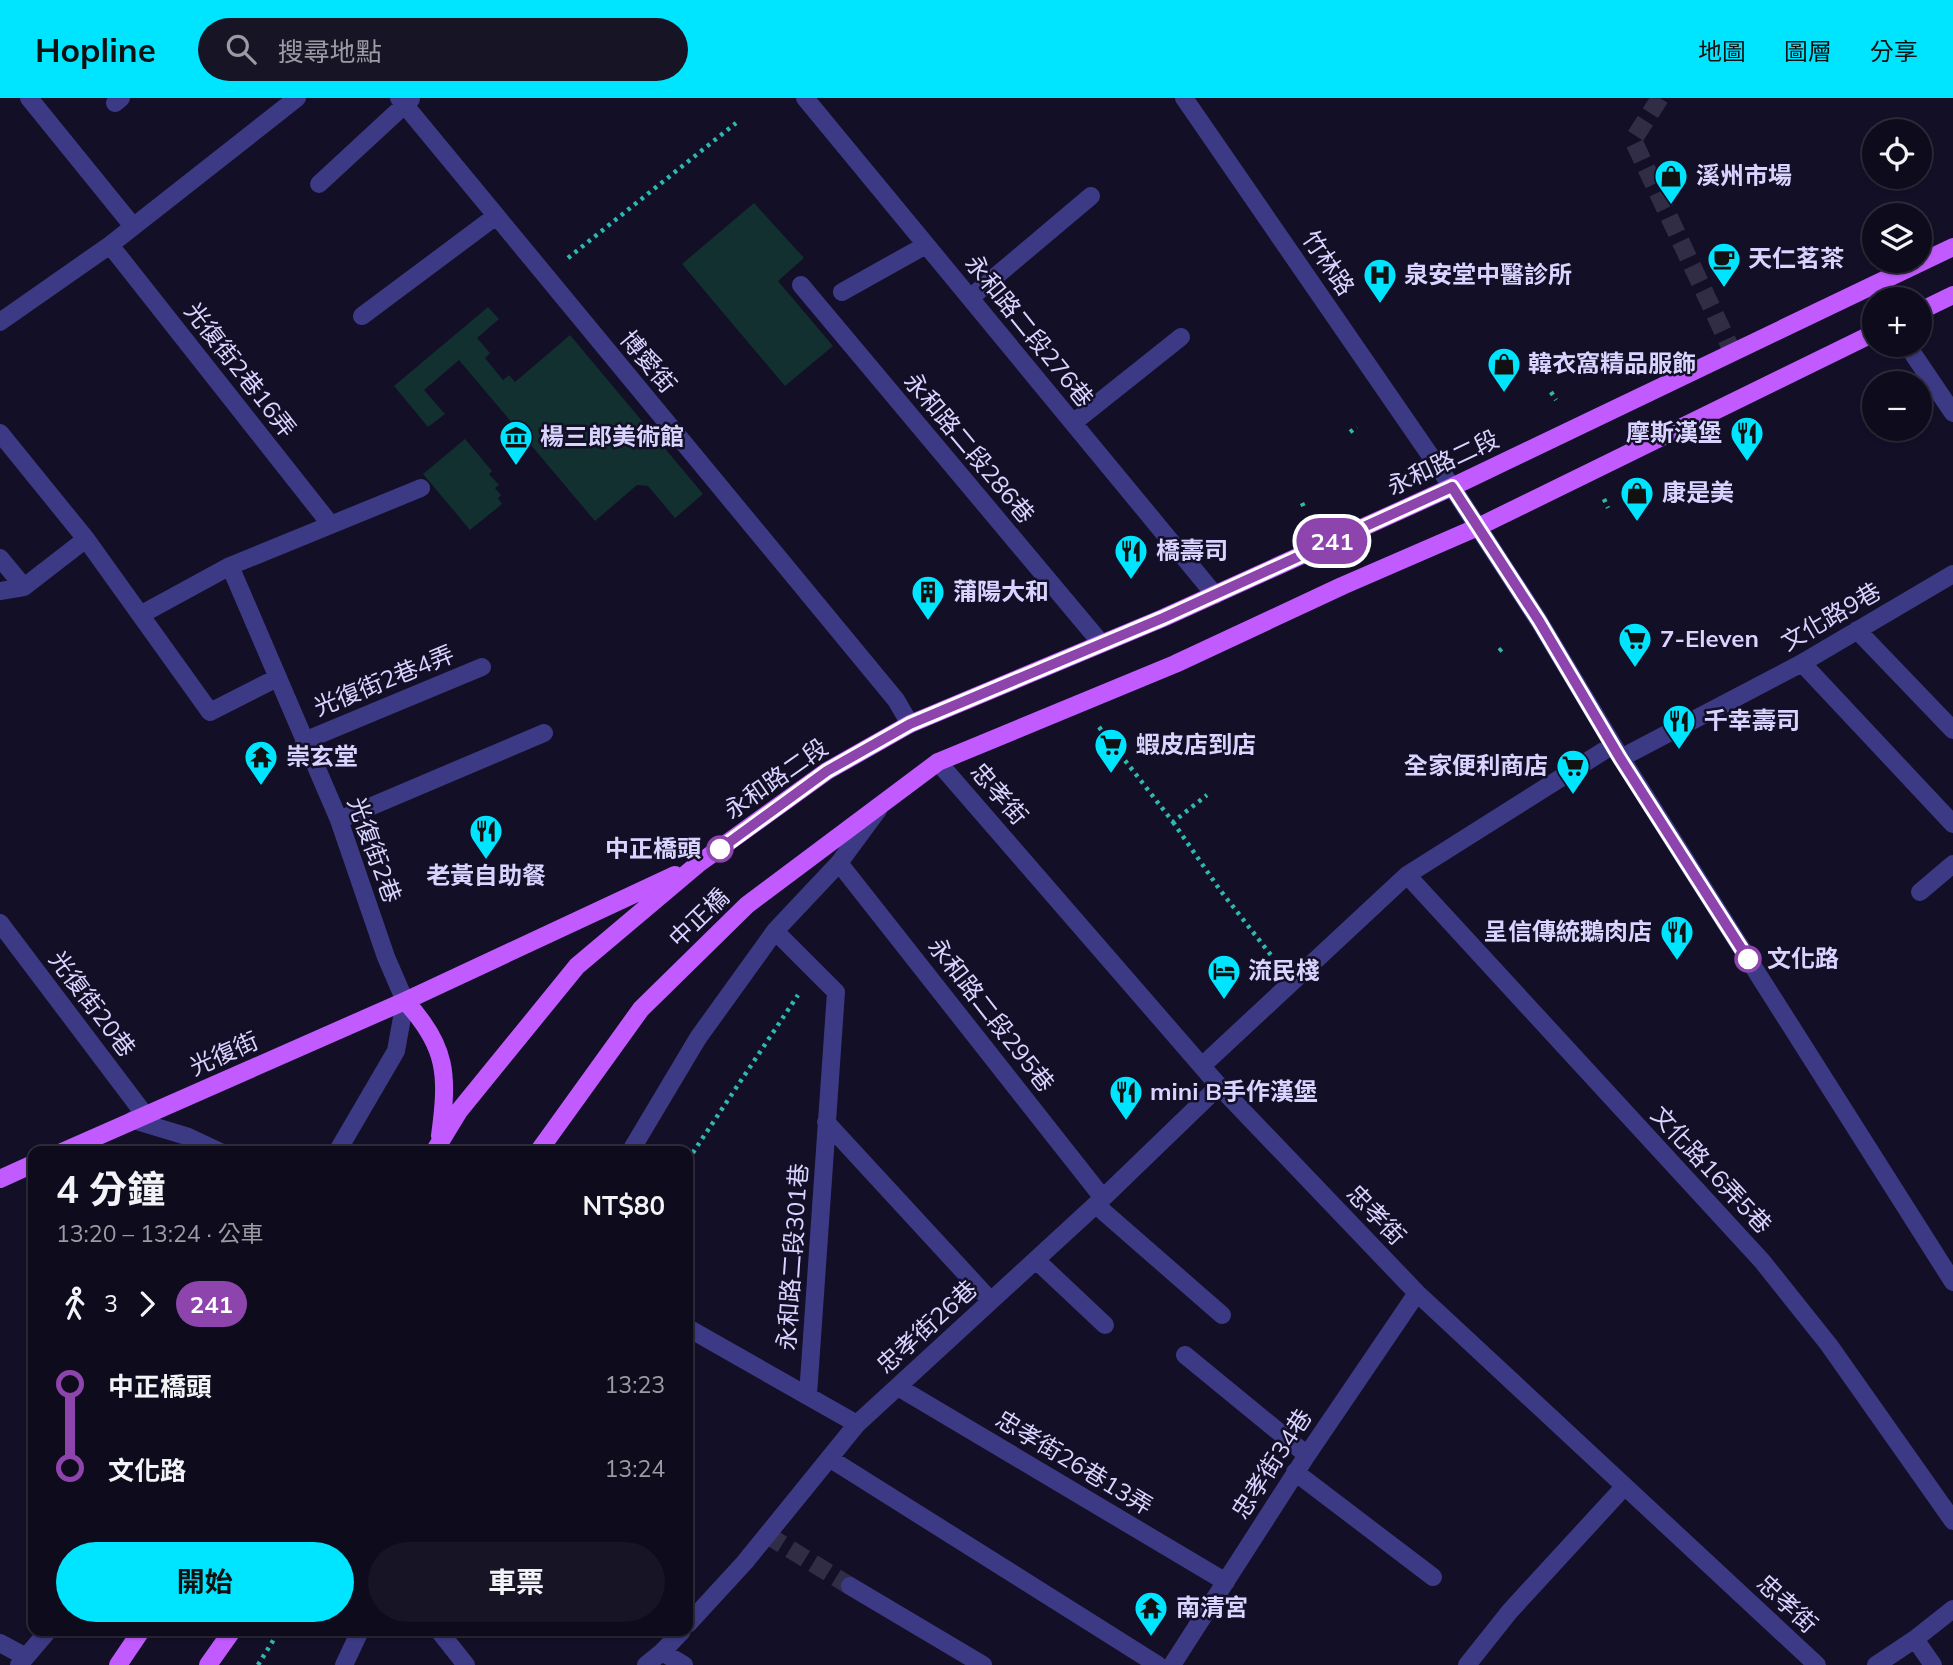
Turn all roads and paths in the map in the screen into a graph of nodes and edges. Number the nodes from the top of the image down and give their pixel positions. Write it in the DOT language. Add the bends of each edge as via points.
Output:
graph roads {
  1 [pos="29,98"];
  2 [pos="297,98"];
  3 [pos="806,98"];
  4 [pos="1184,98"];
  5 [pos="405,100"];
  6 [pos="736,123"];
  7 [pos="319,184"];
  8 [pos="1091,197"];
  9 [pos="496,216"];
  10 [pos="132,225"];
  11 [pos="110,245"];
  12 [pos="926,245"];
  13 [pos="1953,247"];
  14 [pos="545,276"];
  15 [pos="801,285"];
  16 [pos="842,292"];
  17 [pos="1953,295"];
  18 [pos="970,298"];
  19 [pos="1932,305"];
  20 [pos="3,315"];
  21 [pos="362,316"];
  22 [pos="1181,337"];
  23 [pos="1862,339"];
  24 [pos="1915,357"];
  25 [pos="1551,392"];
  26 [pos="1556,400"];
  27 [pos="1953,413"];
  28 [pos="1073,423"];
  29 [pos="1357,427"];
  30 [pos="1350,432"];
  31 [pos="0,433"];
  32 [pos="1452,487"];
  33 [pos="421,488"];
  34 [pos="1604,499"];
  35 [pos="1302,503"];
  36 [pos="1608,508"];
  37 [pos="1305,510"];
  38 [pos="331,525"];
  39 [pos="1478,527"];
  40 [pos="86,539"];
  41 [pos="0,558"];
  42 [pos="230,566"];
  43 [pos="1953,574"];
  44 [pos="24,587"];
  45 [pos="0,591"];
  46 [pos="1215,595"];
  47 [pos="142,614"];
  48 [pos="1857,631"];
  49 [pos="1101,643"];
  50 [pos="1802,663"];
  51 [pos="482,667"];
  52 [pos="277,678"];
  53 [pos="1078,702"];
  54 [pos="910,724"];
  55 [pos="1953,730"];
  56 [pos="544,733"];
  57 [pos="304,741"];
  58 [pos="1617,752"];
  59 [pos="938,762"];
  60 [pos="1207,795"];
  61 [pos="887,798"];
  62 [pos="340,820"];
  63 [pos="1173,822"];
  64 [pos="1953,824"];
  65 [pos="839,863"];
  66 [pos="1953,863"];
  67 [pos="698,864"];
  68 [pos="1407,875"];
  69 [pos="1920,892"];
  70 [pos="0,923"];
  71 [pos="775,931"];
  72 [pos="815,971"];
  73 [pos="1293,983"];
  74 [pos="405,1001"];
  75 [pos="1203,1065"];
  76 [pos="1219,1086"];
  77 [pos="139,1118"];
  78 [pos="826,1122"];
  79 [pos="76,1146"];
  80 [pos="207,1146"];
  81 [pos="341,1146"];
  82 [pos="437,1146"];
  83 [pos="438,1146"];
  84 [pos="542,1146"];
  85 [pos="634,1146"];
  86 [pos="693,1153"];
  87 [pos="28,1166"];
  88 [pos="0,1179"];
  89 [pos="1100,1202"];
  90 [pos="1036,1260"];
  91 [pos="1953,1282"];
  92 [pos="1417,1293"];
  93 [pos="991,1301"];
  94 [pos="1222,1315"];
  95 [pos="1105,1325"];
  96 [pos="693,1331"];
  97 [pos="1185,1355"];
  98 [pos="898,1387"];
  99 [pos="808,1395"];
  100 [pos="857,1424"];
  101 [pos="1307,1455"];
  102 [pos="829,1458"];
  103 [pos="1295,1472"];
  104 [pos="1625,1487"];
  105 [pos="1953,1521"];
  106 [pos="1433,1577"];
  107 [pos="1226,1582"];
  108 [pos="850,1586"];
  109 [pos="1953,1609"];
  110 [pos="693,1619"];
  111 [pos="44,1636"];
  112 [pos="137,1636"];
  113 [pos="228,1636"];
  114 [pos="276,1636"];
  115 [pos="358,1636"];
  116 [pos="443,1636"];
  117 [pos="677,1636"];
  118 [pos="1915,1639"];
  119 [pos="0,1643"];
  120 [pos="662,1652"];
  121 [pos="22,1661"];
  122 [pos="211,1661"];
  123 [pos="1179,1663"];
  124 [pos="117,1665"];
  125 [pos="258,1665"];
  126 [pos="344,1665"];
  127 [pos="466,1665"];
  128 [pos="646,1665"];
  129 [pos="684,1665"];
  130 [pos="983,1665"];
  131 [pos="1158,1665"];
  132 [pos="1467,1665"];
  133 [pos="1817,1665"];
  134 [pos="1875,1665"];
  135 [pos="1933,1665"];
  1 -- 10 [label="street"];
  2 -- 10 [label="street"];
  3 -- 12 [label="street, 永和路二段276巷"];
  4 -- 32 [label="street, 竹林路"];
  5 -- 7 [label="street"];
  5 -- 9 [label="street, 博愛街"];
  6 -- 14 [label="path"];
  8 -- 18 [label="street"];
  9 -- 14 [label="street, 博愛街"];
  9 -- 21 [label="street"];
  10 -- 11 [label="street"];
  11 -- 20 [label="street"];
  11 -- 38 [label="street, 光復街2巷16弄"];
  12 -- 16 [label="street"];
  12 -- 18 [label="street, 永和路二段276巷"];
  13 -- 32 [label="main road, 永和路二段"];
  14 -- 54 [label="street, 博愛街" via="896,701"];
  15 -- 49 [label="street, 永和路二段286巷"];
  17 -- 19 [label="main road"];
  18 -- 28 [label="street, 永和路二段276巷"];
  22 -- 28 [label="street"];
  23 -- 39 [label="main road"];
  24 -- 27 [label="street"];
  25 -- 26 [label="path"];
  28 -- 46 [label="street, 永和路二段276巷"];
  29 -- 30 [label="path"];
  31 -- 40 [label="street"];
  32 -- 39 [label="street, 竹林路"];
  32 -- 46 [label="main road, 永和路二段"];
  33 -- 38 [label="street"];
  34 -- 36 [label="path"];
  35 -- 37 [label="path"];
  38 -- 42 [label="street"];
  39 -- 53 [label="main road" via="1175,664"];
  39 -- 58 [label="street"];
  40 -- 44 [label="street"];
  40 -- 47 [label="street"];
  41 -- 44 [label="street"];
  42 -- 47 [label="street"];
  42 -- 52 [label="street, 光復街2巷"];
  43 -- 48 [label="street, 文化路9巷"];
  44 -- 45 [label="street"];
  46 -- 49 [label="main road, 永和路二段"];
  47 -- 52 [label="street" via="211,712"];
  48 -- 50 [label="street, 文化路9巷"];
  48 -- 55 [label="street"];
  49 -- 54 [label="main road, 永和路二段"];
  50 -- 58 [label="street, 文化路9巷"];
  50 -- 64 [label="street"];
  51 -- 57 [label="street, 光復街2巷4弄"];
  52 -- 57 [label="street, 光復街2巷"];
  53 -- 59 [label="main road"];
  53 -- 63 [label="path"];
  54 -- 67 [label="main road, 永和路二段" via="827,771"];
  56 -- 62 [label="street"];
  57 -- 62 [label="street, 光復街2巷"];
  58 -- 68 [label="street, 文化路9巷"];
  58 -- 91 [label="street"];
  59 -- 61 [label="main road, 中正橋"];
  59 -- 75 [label="street, 忠孝街"];
  60 -- 63 [label="path"];
  61 -- 65 [label="street"];
  61 -- 84 [label="main road, 中正橋" via="747,905 641,1009"];
  62 -- 74 [label="street, 光復街2巷"];
  63 -- 73 [label="path"];
  65 -- 71 [label="street"];
  65 -- 89 [label="street, 永和路二段295巷"];
  66 -- 69 [label="street"];
  67 -- 74 [label="main road, 光復街"];
  67 -- 83 [label="main road, 中正橋" via="577,966 459,1111"];
  68 -- 73 [label="street, 文化路9巷"];
  68 -- 105 [label="street, 文化路16弄5巷" via="1762,1261 1829,1345"];
  70 -- 77 [label="street, 光復街20巷"];
  71 -- 72 [label="street, 永和路二段301巷"];
  71 -- 85 [label="street" via="698,1038"];
  72 -- 78 [label="street, 永和路二段301巷" via="836,992"];
  72 -- 86 [label="path"];
  73 -- 75 [label="street, 文化路9巷"];
  74 -- 77 [label="main road, 光復街"];
  74 -- 81 [label="street" via="396,1051"];
  74 -- 82 [label="main road" via="423,1020 440,1054 446,1091"];
  75 -- 76 [label="street, 忠孝街"];
  76 -- 89 [label="street, 忠孝街26巷"];
  76 -- 92 [label="street, 忠孝街"];
  77 -- 79 [label="main road, 光復街"];
  77 -- 80 [label="street"];
  78 -- 93 [label="street"];
  78 -- 99 [label="street, 永和路二段301巷"];
  87 -- 88 [label="main road"];
  89 -- 90 [label="street, 忠孝街26巷"];
  89 -- 94 [label="street, 永和路二段295巷"];
  90 -- 93 [label="street, 忠孝街26巷"];
  90 -- 95 [label="street"];
  92 -- 101 [label="street, 忠孝街34巷"];
  92 -- 104 [label="street, 忠孝街"];
  93 -- 98 [label="street, 忠孝街26巷"];
  96 -- 99 [label="street"];
  97 -- 101 [label="street"];
  98 -- 100 [label="street, 忠孝街26巷"];
  98 -- 107 [label="street, 忠孝街26巷13弄"];
  99 -- 100 [label="street"];
  100 -- 102 [label="street, 忠孝街26巷"];
  101 -- 103 [label="street, 忠孝街34巷"];
  102 -- 110 [label="street, 忠孝街26巷"];
  102 -- 131 [label="street"];
  103 -- 106 [label="street"];
  103 -- 107 [label="street, 忠孝街34巷"];
  104 -- 132 [label="street" via="1510,1611"];
  104 -- 133 [label="street, 忠孝街"];
  107 -- 123 [label="street, 忠孝街34巷"];
  108 -- 130 [label="street"];
  109 -- 118 [label="street"];
  111 -- 121 [label="street"];
  112 -- 124 [label="main road"];
  113 -- 122 [label="main road"];
  114 -- 125 [label="path"];
  115 -- 126 [label="street"];
  116 -- 127 [label="street"];
  117 -- 120 [label="street"];
  118 -- 134 [label="street"];
  118 -- 135 [label="street"];
  119 -- 121 [label="street"];
  120 -- 128 [label="street"];
  120 -- 129 [label="street"];
}
